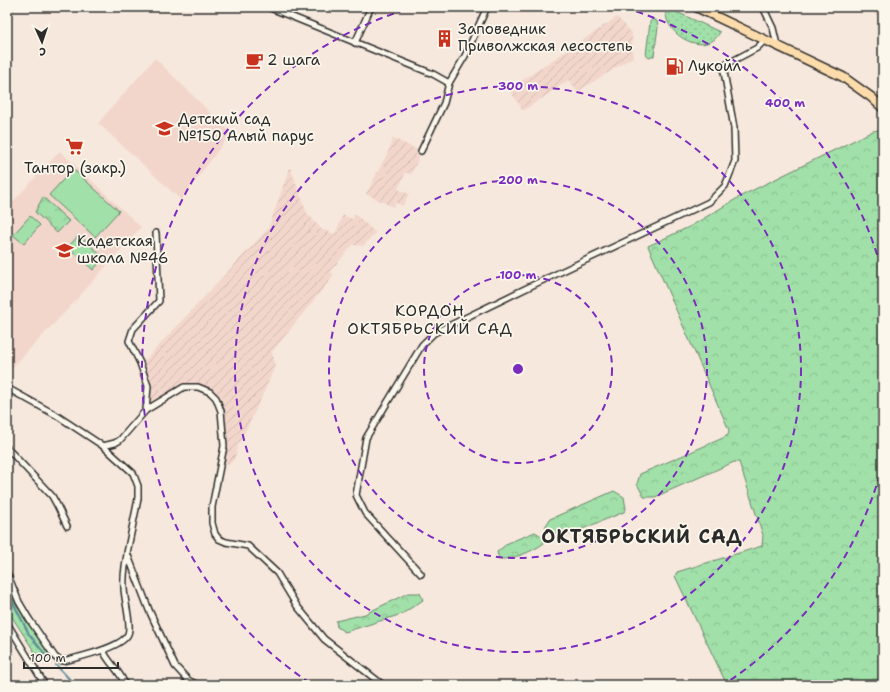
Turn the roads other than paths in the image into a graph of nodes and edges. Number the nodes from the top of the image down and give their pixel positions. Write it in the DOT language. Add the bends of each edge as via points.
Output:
graph roads {
  1 [pos="9,7"];
  2 [pos="268,7"];
  3 [pos="370,7"];
  4 [pos="487,7"];
  5 [pos="696,7"];
  6 [pos="762,7"];
  7 [pos="7,10"];
  8 [pos="765,40"];
  9 [pos="355,43"];
  10 [pos="777,45"];
  11 [pos="450,84"];
  12 [pos="883,108"];
  13 [pos="421,151"];
  14 [pos="156,233"];
  15 [pos="7,388"];
  16 [pos="146,410"];
  17 [pos="103,446"];
  18 [pos="7,448"];
  19 [pos="67,526"];
  20 [pos="127,553"];
  21 [pos="7,573"];
  22 [pos="422,574"];
  23 [pos="7,623"];
  24 [pos="103,650"];
  25 [pos="45,685"];
  26 [pos="125,685"];
  27 [pos="198,685"];
  28 [pos="383,685"];
  1 -- 7 [label="main road"];
  2 -- 9 [label="street"];
  3 -- 9 [label="street"];
  4 -- 11 [label="street"];
  5 -- 8 [label="main road"];
  6 -- 10 [label="street" via="773,28"];
  8 -- 10 [label="main road"];
  8 -- 22 [label="street" via="758,48 723,66 734,128 735,161 725,186 709,202 434,333 422,345 366,438 356,495 366,513"];
  9 -- 11 [label="street" via="433,74"];
  10 -- 12 [label="main road" via="843,78"];
  11 -- 13 [label="street" via="444,103"];
  14 -- 16 [label="street" via="159,301 133,329 129,340 148,386"];
  15 -- 17 [label="street"];
  16 -- 17 [label="street" via="120,440"];
  16 -- 28 [label="street" via="184,387 198,387 216,398 221,412 224,446 212,507 215,534 226,542 248,546 277,573 297,606 324,640"];
  17 -- 20 [label="street" via="133,473 138,486 138,499"];
  18 -- 19 [label="street" via="52,496"];
  20 -- 24 [label="street" via="124,586 130,626 128,635"];
  20 -- 27 [label="street" via="149,610 175,666 188,680"];
  21 -- 24 [label="street" via="19,602 55,657 64,661"];
  23 -- 25 [label="street"];
  24 -- 26 [label="street" via="123,677"];
}
